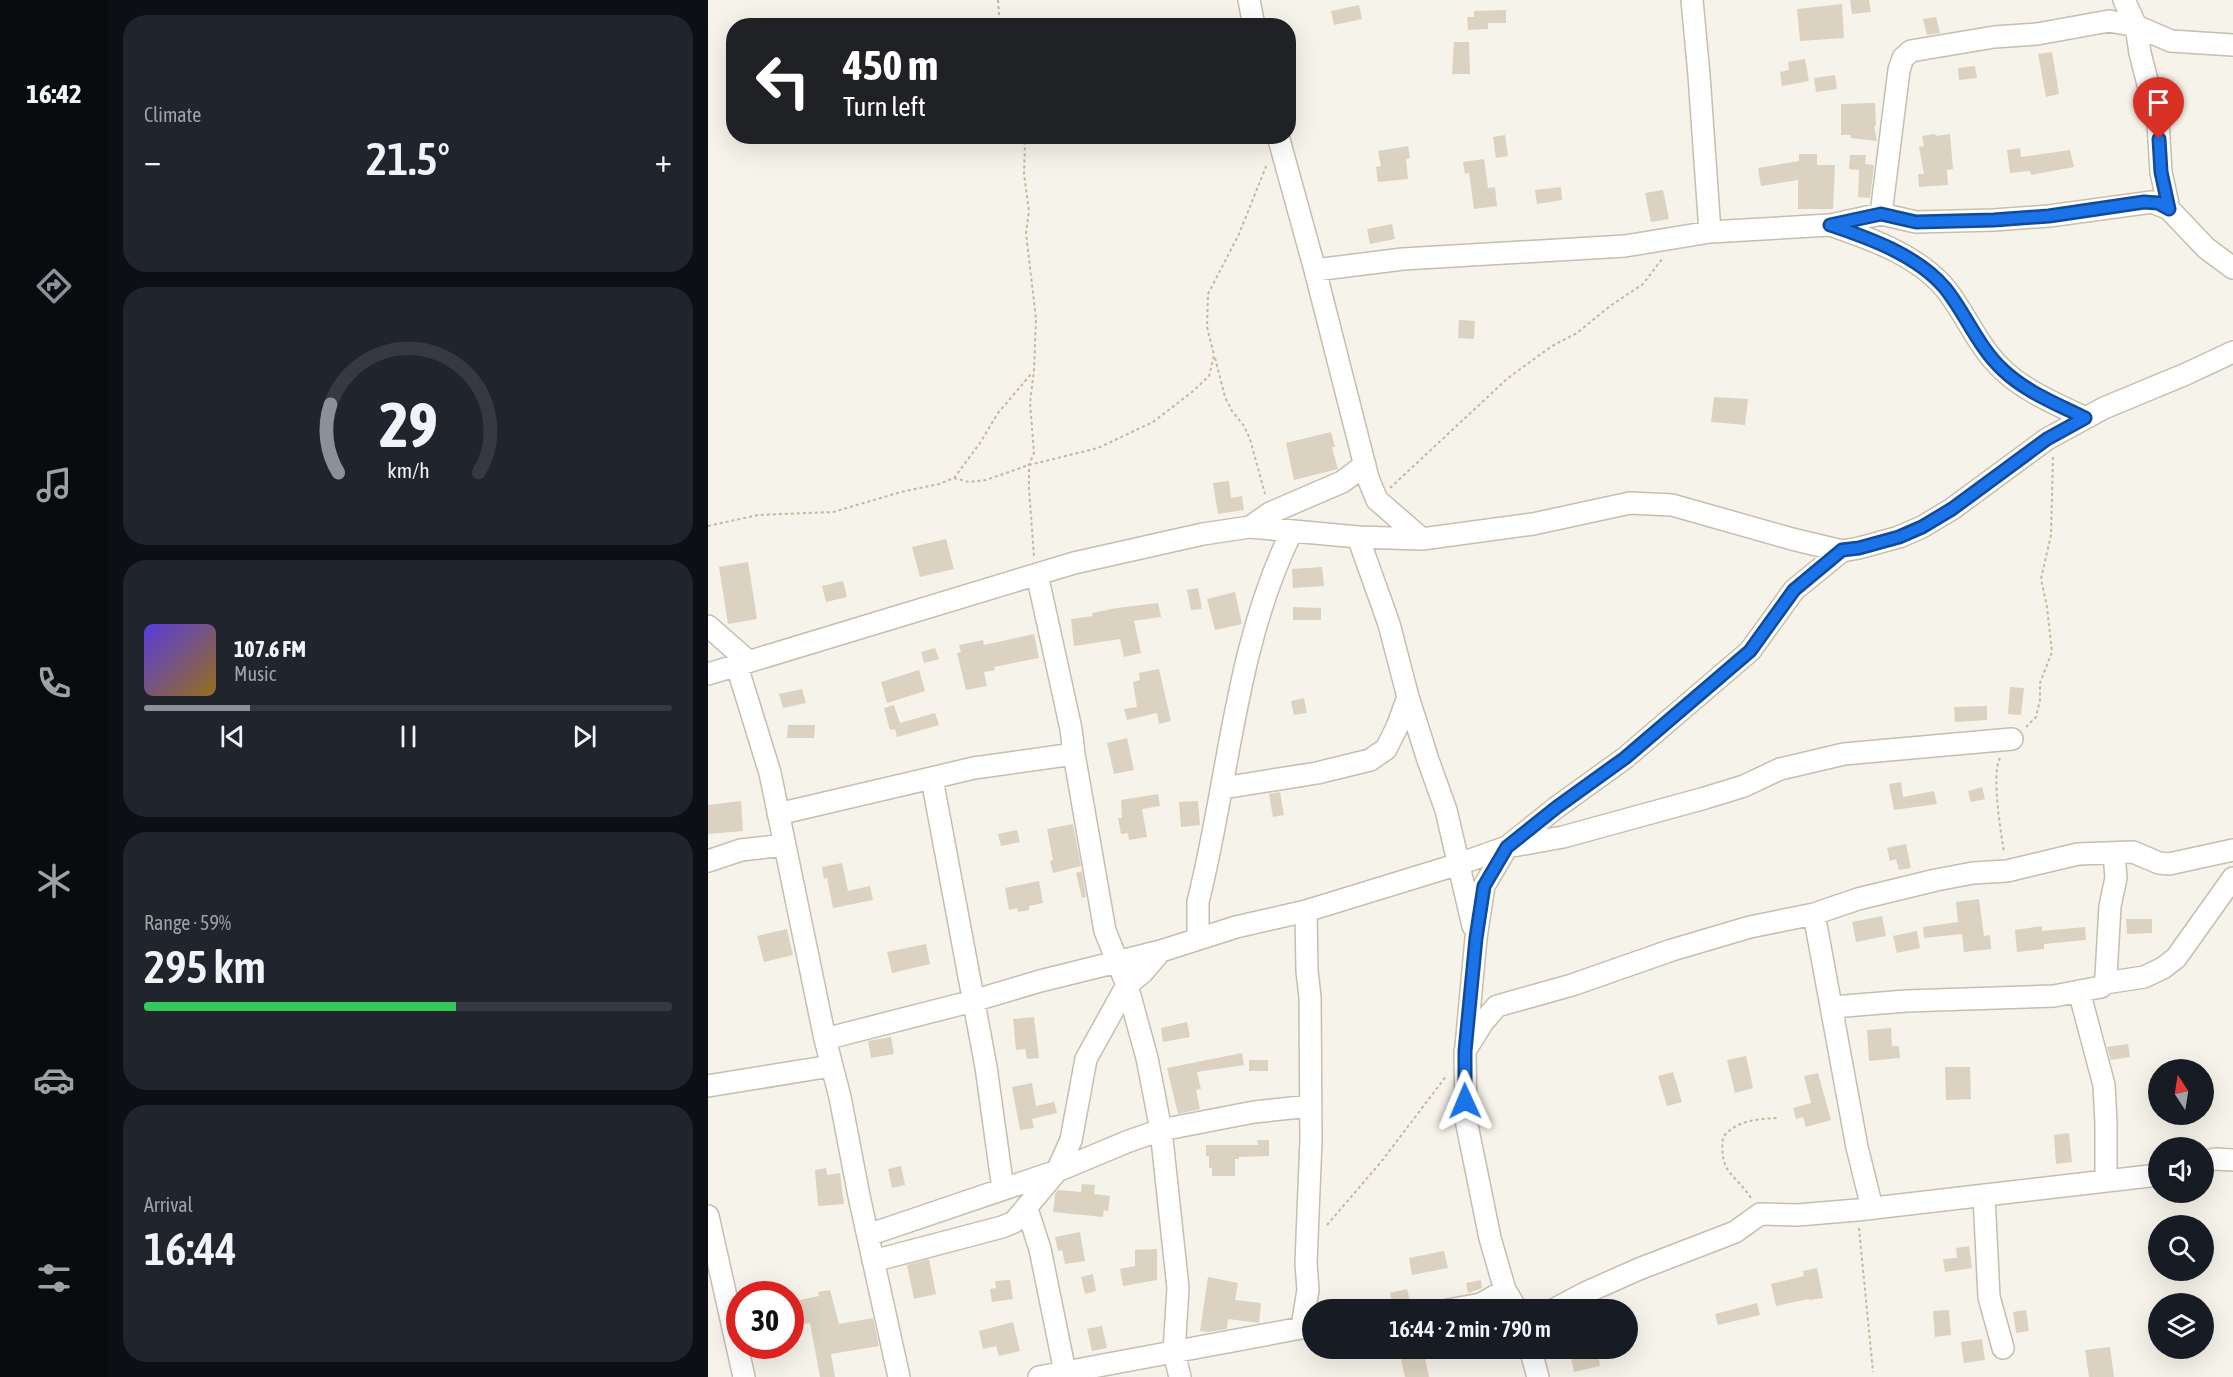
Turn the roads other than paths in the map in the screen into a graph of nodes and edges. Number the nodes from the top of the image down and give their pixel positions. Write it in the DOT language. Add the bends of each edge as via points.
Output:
graph roads {
  1 [pos="1249,0"];
  2 [pos="1692,0"];
  3 [pos="2124,0"];
  4 [pos="1252,18"];
  5 [pos="2136,26"];
  6 [pos="2233,45"];
  7 [pos="1280,144"];
  8 [pos="2169,209"];
  9 [pos="1881,214"];
  10 [pos="1830,225"];
  11 [pos="1710,232"];
  12 [pos="2233,268"];
  13 [pos="1315,270"];
  14 [pos="2233,352"];
  15 [pos="2085,418"];
  16 [pos="1365,465"];
  17 [pos="1250,527"];
  18 [pos="1292,531"];
  19 [pos="1358,537"];
  20 [pos="1422,539"];
  21 [pos="1842,550"];
  22 [pos="1037,574"];
  23 [pos="708,626"];
  24 [pos="742,663"];
  25 [pos="708,674"];
  26 [pos="1408,697"];
  27 [pos="2012,738"];
  28 [pos="1074,754"];
  29 [pos="932,779"];
  30 [pos="1223,788"];
  31 [pos="778,814"];
  32 [pos="785,845"];
  33 [pos="1507,847"];
  34 [pos="2233,850"];
  35 [pos="2114,853"];
  36 [pos="708,861"];
  37 [pos="1459,864"];
  38 [pos="2233,878"];
  39 [pos="1306,910"];
  40 [pos="1814,914"];
  41 [pos="1476,938"];
  42 [pos="1198,939"];
  43 [pos="1161,951"];
  44 [pos="1119,962"];
  45 [pos="2105,983"];
  46 [pos="1127,985"];
  47 [pos="2079,991"];
  48 [pos="973,1001"];
  49 [pos="1833,1007"];
  50 [pos="825,1038"];
  51 [pos="1465,1051"];
  52 [pos="831,1066"];
  53 [pos="708,1086"];
  54 [pos="1310,1106"];
  55 [pos="1161,1130"];
  56 [pos="2214,1159"];
  57 [pos="2233,1160"];
  58 [pos="1057,1171"];
  59 [pos="2148,1176"];
  60 [pos="2110,1180"];
  61 [pos="1003,1189"];
  62 [pos="1984,1195"];
  63 [pos="1027,1209"];
  64 [pos="1865,1209"];
  65 [pos="708,1216"];
  66 [pos="868,1235"];
  67 [pos="873,1261"];
  68 [pos="1505,1290"];
  69 [pos="1308,1299"];
  70 [pos="1489,1299"];
  71 [pos="1510,1299"];
  72 [pos="1574,1299"];
  73 [pos="1302,1328"];
  74 [pos="2003,1348"];
  75 [pos="1174,1352"];
  76 [pos="1533,1359"];
  77 [pos="1065,1372"];
  78 [pos="744,1377"];
  79 [pos="899,1377"];
  80 [pos="1039,1377"];
  81 [pos="1180,1377"];
  82 [pos="1538,1377"];
  1 -- 4 [label="street"];
  2 -- 11 [label="street"];
  3 -- 5 [label="street"];
  5 -- 6 [label="street" via="2171,40"];
  5 -- 8 [label="street" via="2158,123 2161,172"];
  5 -- 9 [label="street" via="2109,21 2037,34 1942,44 1906,54 1895,93"];
  7 -- 13 [label="street"];
  8 -- 9 [label="street" via="2144,202 2049,216 1916,222"];
  8 -- 12 [label="street" via="2206,248"];
  9 -- 10 [label="street"];
  10 -- 11 [label="street"];
  10 -- 15 [label="street" via="1879,241 1921,268 1944,287 2001,369 2021,386"];
  11 -- 13 [label="street" via="1625,246 1403,259"];
  13 -- 16 [label="street"];
  14 -- 15 [label="street"];
  15 -- 21 [label="street" via="2054,435 1922,527 1899,537"];
  16 -- 17 [label="street" via="1342,482 1270,513"];
  16 -- 20 [label="street" via="1377,500"];
  17 -- 18 [label="street"];
  17 -- 22 [label="street" via="1203,534"];
  18 -- 19 [label="street"];
  18 -- 30 [label="street" via="1274,566 1254,630"];
  19 -- 20 [label="street"];
  19 -- 26 [label="street" via="1389,624"];
  20 -- 21 [label="street" via="1533,524 1630,502 1672,504"];
  21 -- 33 [label="street" via="1794,590 1750,651 1625,758"];
  22 -- 24 [label="street"];
  22 -- 28 [label="street"];
  23 -- 24 [label="street"];
  24 -- 25 [label="street"];
  24 -- 31 [label="street"];
  26 -- 30 [label="street" via="1386,749 1370,760"];
  26 -- 37 [label="street" via="1446,810"];
  27 -- 33 [label="street" via="1834,756 1780,769 1705,798 1563,837"];
  28 -- 29 [label="street" via="974,768"];
  28 -- 44 [label="street" via="1105,931"];
  29 -- 31 [label="street"];
  29 -- 48 [label="street"];
  30 -- 42 [label="street" via="1198,903"];
  31 -- 32 [label="street"];
  32 -- 36 [label="street" via="741,850"];
  32 -- 50 [label="street"];
  33 -- 37 [label="street"];
  33 -- 41 [label="street" via="1484,886"];
  34 -- 35 [label="street" via="2169,864 2133,852"];
  35 -- 40 [label="street" via="2078,854 2007,871 1936,880"];
  35 -- 45 [label="street" via="2116,878 2110,906"];
  37 -- 39 [label="street"];
  37 -- 41 [label="street"];
  38 -- 45 [label="street" via="2176,958 2144,977"];
  39 -- 42 [label="street"];
  39 -- 54 [label="street"];
  40 -- 49 [label="street"];
  40 -- 51 [label="street" via="1750,927 1497,1006"];
  41 -- 51 [label="street"];
  42 -- 43 [label="street"];
  43 -- 44 [label="street"];
  43 -- 46 [label="street"];
  44 -- 46 [label="street"];
  44 -- 48 [label="street"];
  45 -- 47 [label="street"];
  46 -- 55 [label="street"];
  46 -- 58 [label="street" via="1086,1059 1071,1140"];
  47 -- 49 [label="street" via="2054,996"];
  47 -- 60 [label="street" via="2103,1085 2106,1173"];
  48 -- 50 [label="street"];
  48 -- 61 [label="street"];
  49 -- 64 [label="street"];
  50 -- 52 [label="street"];
  51 -- 68 [label="street" via="1466,1120"];
  52 -- 53 [label="street"];
  52 -- 66 [label="street"];
  54 -- 55 [label="street"];
  54 -- 69 [label="street"];
  55 -- 58 [label="street"];
  55 -- 75 [label="street" via="1178,1288"];
  56 -- 57 [label="street"];
  58 -- 61 [label="street"];
  58 -- 63 [label="street"];
  59 -- 60 [label="street"];
  60 -- 62 [label="street"];
  61 -- 66 [label="street"];
  62 -- 64 [label="street"];
  62 -- 74 [label="street" via="1989,1297"];
  63 -- 67 [label="street" via="1002,1227"];
  63 -- 77 [label="street" via="1040,1249"];
  64 -- 72 [label="street" via="1760,1214 1735,1232"];
  65 -- 78 [label="street"];
  66 -- 67 [label="street"];
  67 -- 79 [label="street"];
  68 -- 70 [label="street"];
  68 -- 71 [label="street"];
  73 -- 75 [label="street"];
  75 -- 77 [label="street"];
  75 -- 81 [label="street"];
  76 -- 82 [label="street"];
  77 -- 80 [label="street"];
}
